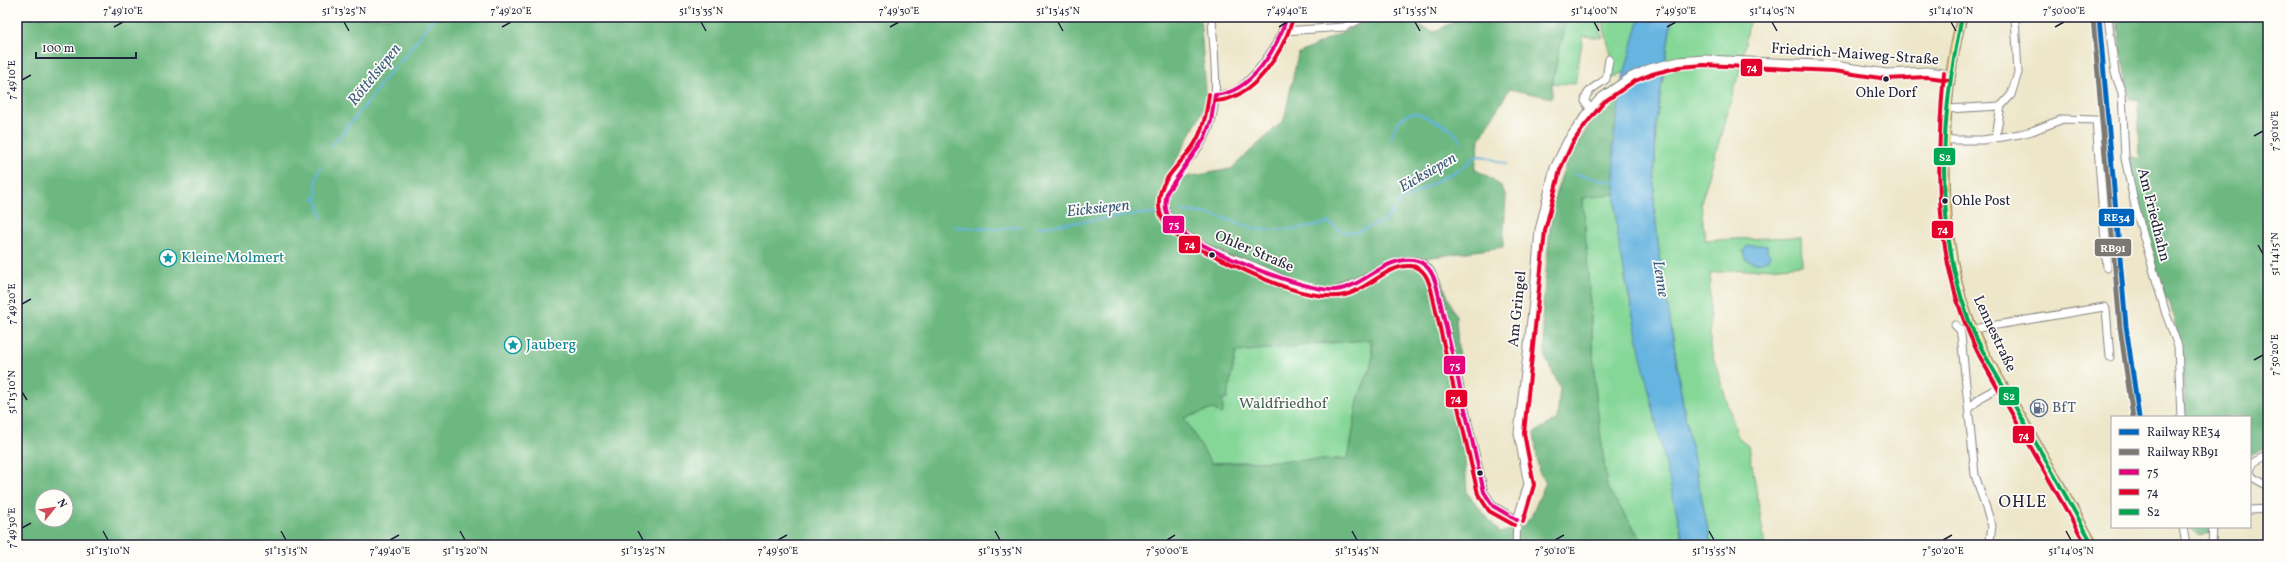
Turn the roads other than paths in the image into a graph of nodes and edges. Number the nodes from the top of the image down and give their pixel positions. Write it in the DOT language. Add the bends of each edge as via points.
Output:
graph roads {
  1 [pos="1212,17"];
  2 [pos="1287,17"];
  3 [pos="1365,17"];
  4 [pos="1962,17"];
  5 [pos="2015,17"];
  6 [pos="2108,17"];
  7 [pos="1284,31"];
  8 [pos="1609,59"];
  9 [pos="1950,74"];
  10 [pos="1215,95"];
  11 [pos="1600,98"];
  12 [pos="2001,106"];
  13 [pos="1590,109"];
  14 [pos="1947,110"];
  15 [pos="1996,136"];
  16 [pos="1946,140"];
  17 [pos="2107,268"];
  18 [pos="1955,325"];
  19 [pos="1973,329"];
  20 [pos="2110,357"];
  21 [pos="2003,385"];
  22 [pos="1969,409"];
  23 [pos="2181,416"];
  24 [pos="2268,455"];
  25 [pos="2251,468"];
  26 [pos="2251,474"];
  27 [pos="2268,486"];
  28 [pos="2268,509"];
  29 [pos="2251,510"];
  30 [pos="1517,520"];
  31 [pos="2183,528"];
  32 [pos="2213,528"];
  33 [pos="1990,540"];
  34 [pos="1516,545"];
  35 [pos="2093,545"];
  36 [pos="2186,545"];
  37 [pos="2212,545"];
  1 -- 10 [label="street, Ohler Straße"];
  2 -- 7 [label="street"];
  3 -- 7 [label="street" via="1344,27"];
  4 -- 9 [label="main road, Lennestraße"];
  5 -- 12 [label="street" via="2018,73 2012,95"];
  6 -- 23 [label="street, Am Friedhahn" via="2115,72 2122,93 2125,158 2135,206 2166,314 2178,346"];
  7 -- 10 [label="street" via="1246,82 1230,92"];
  8 -- 13 [label="street" via="1606,78 1585,96"];
  9 -- 11 [label="street, Friedrich-Maiweg-Straße" via="1927,71 1887,73 1834,65 1704,58 1679,60 1650,68 1630,77"];
  9 -- 14 [label="main road, Lennestraße"];
  10 -- 30 [label="street, Ohler Straße" via="1206,136 1173,180 1166,195 1166,209 1173,225 1198,242 1314,289 1328,291 1350,287 1404,260 1418,261 1426,266 1432,273 1437,288 1484,492 1493,506"];
  11 -- 13 [label="street, Am Gringel"];
  12 -- 14 [label="street"];
  12 -- 15 [label="street"];
  13 -- 30 [label="street, Am Gringel" via="1567,141 1554,168 1539,230 1534,302 1518,432 1528,484"];
  14 -- 16 [label="main road, Lennestraße"];
  15 -- 16 [label="street" via="1983,140"];
  15 -- 17 [label="street" via="2032,131 2063,119 2096,120"];
  16 -- 19 [label="main road, Lennestraße" via="1952,253 1960,293"];
  18 -- 22 [label="street" via="1962,336"];
  19 -- 20 [label="street" via="2104,307"];
  19 -- 21 [label="main road, Lennestraße"];
  21 -- 22 [label="street" via="1981,397"];
  21 -- 35 [label="main road, Lennestraße"];
  22 -- 33 [label="street" via="1975,475 1992,526"];
  24 -- 25 [label="street" via="2254,462"];
  26 -- 27 [label="street" via="2252,477"];
  28 -- 29 [label="street"];
  30 -- 34 [label="street"];
  31 -- 36 [label="street"];
  32 -- 37 [label="street"];
}
